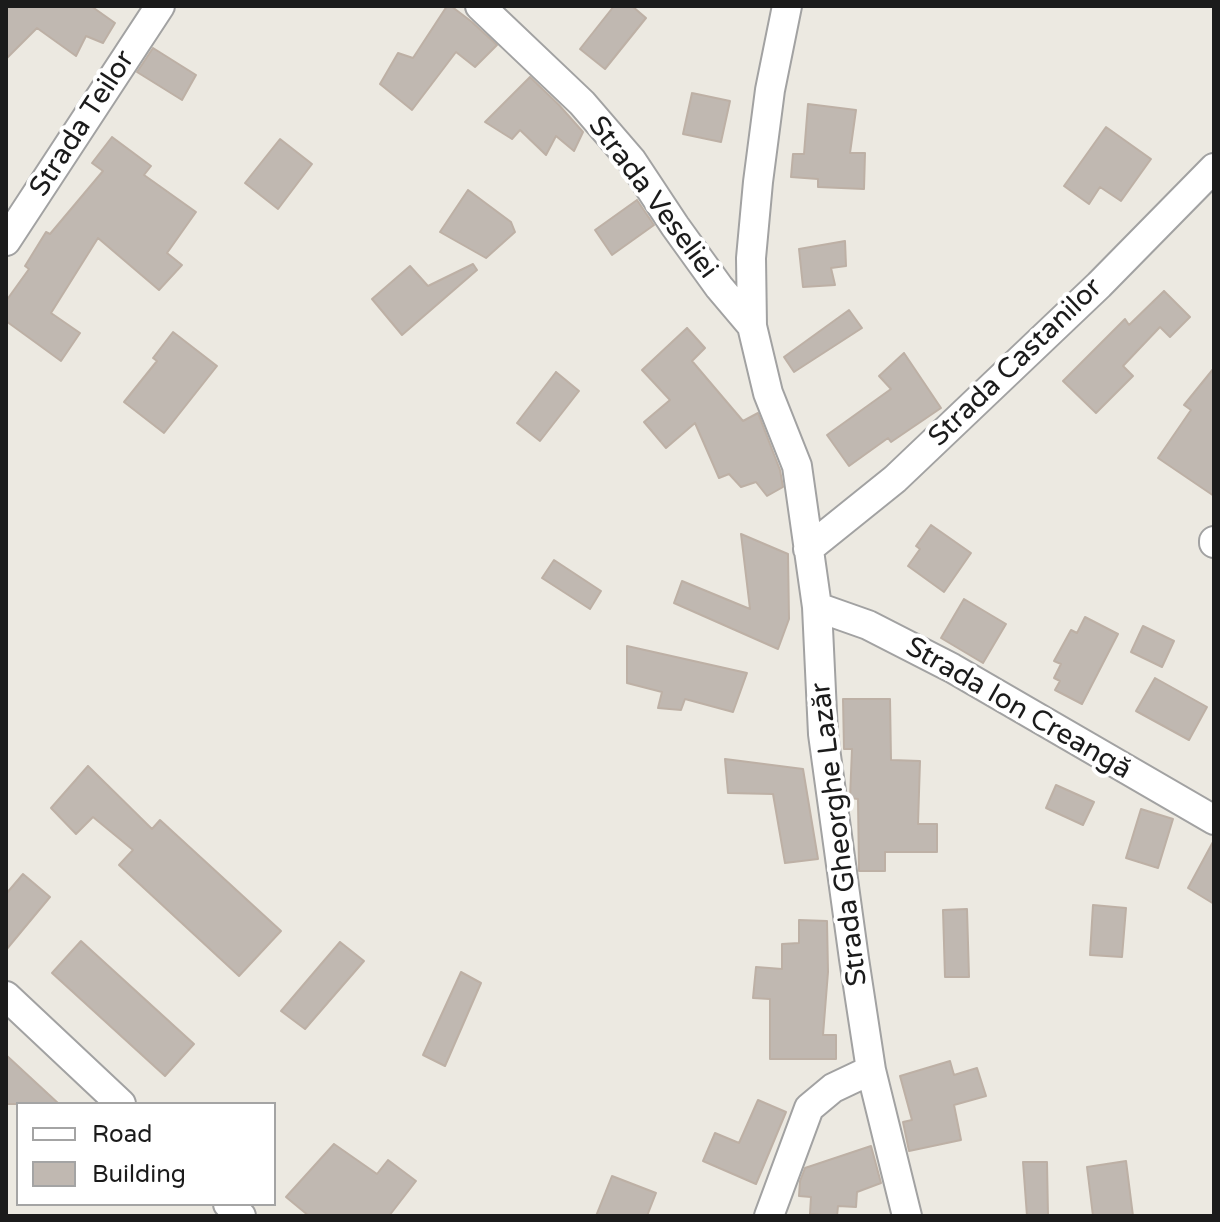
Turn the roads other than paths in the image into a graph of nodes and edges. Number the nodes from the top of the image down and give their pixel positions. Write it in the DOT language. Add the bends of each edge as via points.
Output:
graph roads {
  1 [pos="480,6"];
  2 [pos="787,6"];
  3 [pos="152,9"];
  4 [pos="1214,168"];
  5 [pos="6,241"];
  6 [pos="752,326"];
  7 [pos="808,549"];
  8 [pos="817,607"];
  9 [pos="1214,820"];
  10 [pos="6,996"];
  11 [pos="871,1070"];
  12 [pos="119,1102"];
  13 [pos="769,1216"];
  14 [pos="907,1216"];
  1 -- 6 [label="street, Strada Veseliei" via="582,103 632,161"];
  2 -- 6 [label="street" via="758,182"];
  3 -- 5 [label="street, Strada Teilor"];
  4 -- 7 [label="street, Strada Castanilor" via="906,468"];
  6 -- 7 [label="street, Strada Gheorghe Lazăr" via="768,393 797,466"];
  7 -- 8 [label="street, Strada Gheorghe Lazăr"];
  8 -- 9 [label="street, Strada Ion Creangă" via="868,625 952,668"];
  8 -- 11 [label="street, Strada Gheorghe Lazăr" via="823,734"];
  10 -- 12 [label="street"];
  11 -- 13 [label="street" via="833,1088 809,1108"];
  11 -- 14 [label="street, Strada Gheorghe Lazăr"];
}
